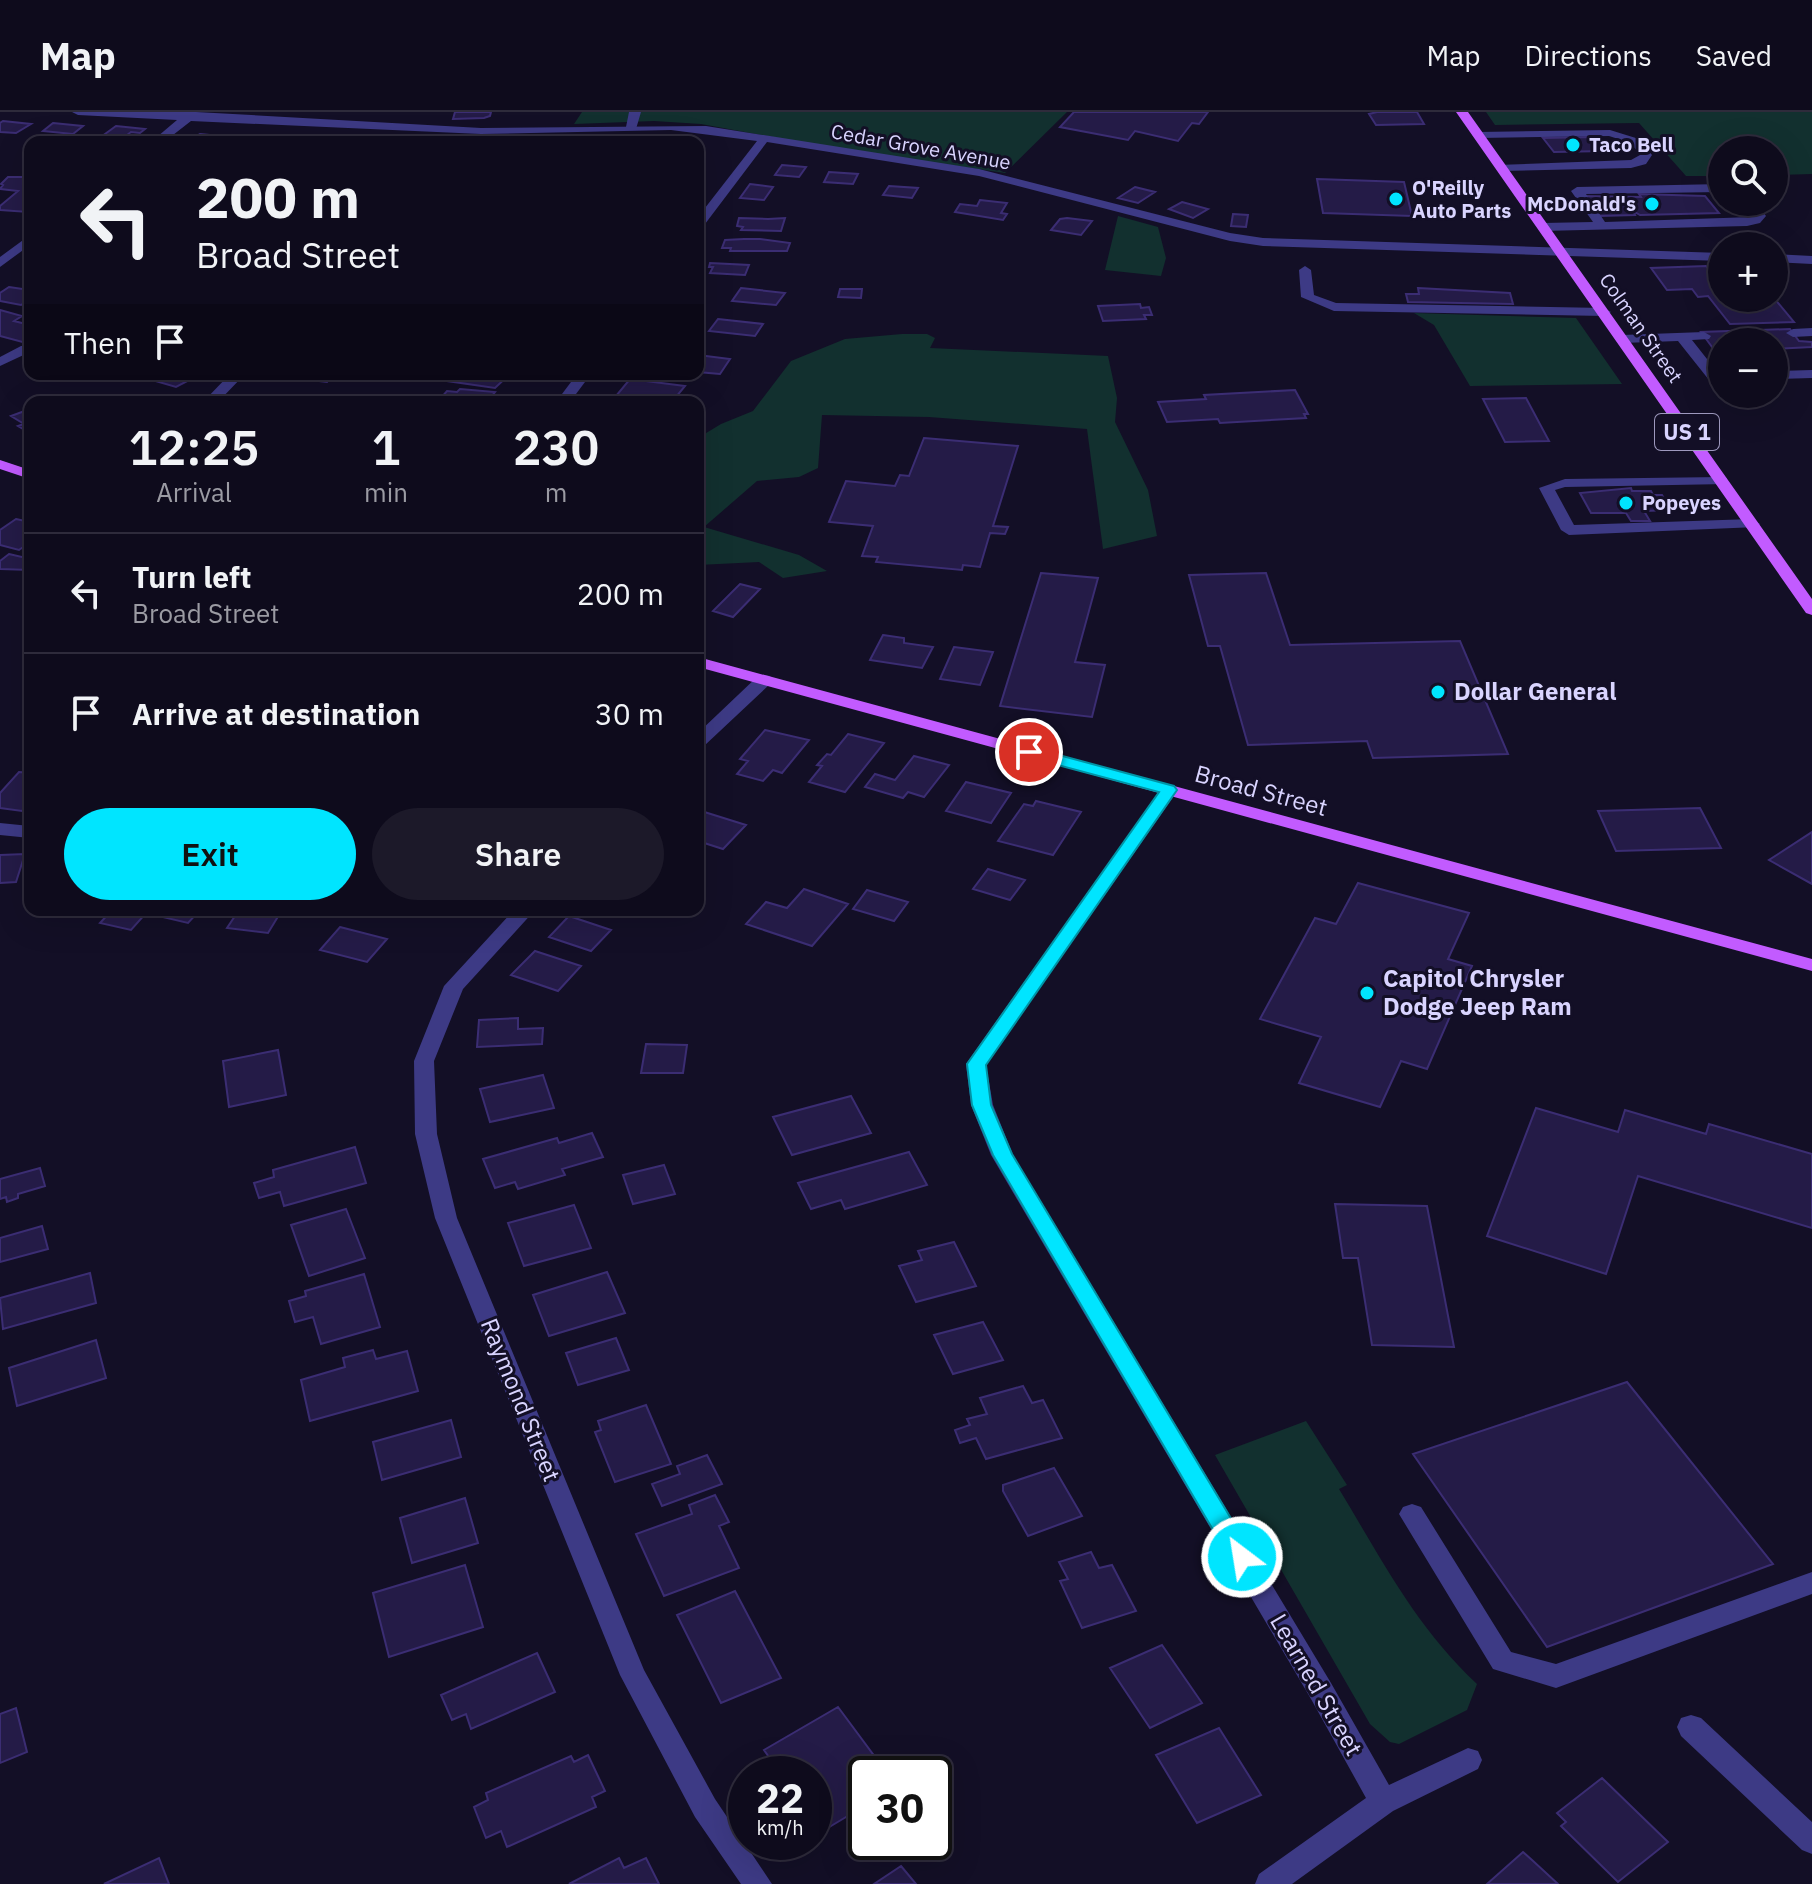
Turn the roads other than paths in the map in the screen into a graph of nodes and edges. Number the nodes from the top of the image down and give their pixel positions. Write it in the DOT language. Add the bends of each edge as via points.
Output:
graph roads {
  1 [pos="78,112"];
  2 [pos="635,112"];
  3 [pos="1462,112"];
  4 [pos="191,115"];
  5 [pos="632,127"];
  6 [pos="481,131"];
  7 [pos="1478,135"];
  8 [pos="165,136"];
  9 [pos="476,136"];
  10 [pos="764,139"];
  11 [pos="1501,167"];
  12 [pos="1708,188"];
  13 [pos="1760,216"];
  14 [pos="704,217"];
  15 [pos="1602,226"];
  16 [pos="1543,227"];
  17 [pos="24,244"];
  18 [pos="1560,251"];
  19 [pos="1708,256"];
  20 [pos="1788,259"];
  21 [pos="1812,260"];
  22 [pos="0,263"];
  23 [pos="1305,270"];
  24 [pos="1604,312"];
  25 [pos="1812,332"];
  26 [pos="1793,333"];
  27 [pos="1704,336"];
  28 [pos="1682,337"];
  29 [pos="1622,339"];
  30 [pos="24,350"];
  31 [pos="0,362"];
  32 [pos="1708,366"];
  33 [pos="1812,374"];
  34 [pos="1788,375"];
  35 [pos="232,380"];
  36 [pos="216,396"];
  37 [pos="0,464"];
  38 [pos="24,473"];
  39 [pos="1722,481"];
  40 [pos="1607,483"];
  41 [pos="1648,517"];
  42 [pos="1629,518"];
  43 [pos="1752,524"];
  44 [pos="1697,526"];
  45 [pos="1812,610"];
  46 [pos="704,664"];
  47 [pos="764,680"];
  48 [pos="704,736"];
  49 [pos="1169,790"];
  50 [pos="0,829"];
  51 [pos="24,831"];
  52 [pos="519,916"];
  53 [pos="1812,965"];
  54 [pos="1412,1514"];
  55 [pos="1812,1583"];
  56 [pos="1691,1727"];
  57 [pos="1468,1760"];
  58 [pos="1383,1802"];
  59 [pos="1812,1841"];
  60 [pos="758,1884"];
  61 [pos="1269,1884"];
  1 -- 4 [label="street, Cedar Grove Avenue"];
  2 -- 5 [label="street"];
  3 -- 7 [label="main road, Colman Street / US 1"];
  4 -- 6 [label="street, Cedar Grove Avenue"];
  4 -- 8 [label="street"];
  5 -- 6 [label="street, Cedar Grove Avenue"];
  5 -- 10 [label="street, Cedar Grove Avenue" via="706,129"];
  6 -- 9 [label="street"];
  7 -- 11 [label="main road, Colman Street / US 1"];
  7 -- 11 [label="street" via="1610,133 1635,141 1646,155 1631,164"];
  10 -- 14 [label="street"];
  10 -- 18 [label="street, Cedar Grove Avenue" via="979,173 1263,242"];
  11 -- 16 [label="main road, Colman Street / US 1"];
  12 -- 15 [label="street" via="1577,191"];
  13 -- 15 [label="street" via="1747,222"];
  15 -- 16 [label="street"];
  16 -- 18 [label="main road, Colman Street / US 1"];
  17 -- 22 [label="street"];
  18 -- 19 [label="street, Cedar Grove Avenue"];
  18 -- 24 [label="main road, Colman Street / US 1"];
  20 -- 21 [label="street"];
  23 -- 24 [label="street" via="1308,297 1334,307"];
  24 -- 29 [label="main road, Colman Street / US 1"];
  25 -- 26 [label="street"];
  27 -- 28 [label="street"];
  28 -- 29 [label="street"];
  28 -- 32 [label="street"];
  29 -- 39 [label="main road, Colman Street / US 1"];
  30 -- 31 [label="street"];
  33 -- 34 [label="street"];
  35 -- 36 [label="street"];
  37 -- 38 [label="main road"];
  39 -- 40 [label="street"];
  39 -- 43 [label="main road, Colman Street / US 1"];
  40 -- 42 [label="street" via="1568,490 1563,496 1566,507 1578,517"];
  40 -- 44 [label="street" via="1546,488 1569,530"];
  41 -- 44 [label="street"];
  43 -- 44 [label="street"];
  43 -- 45 [label="main road, Colman Street / US 1"];
  46 -- 47 [label="main road, Broad Street"];
  47 -- 48 [label="street"];
  47 -- 49 [label="main road, Broad Street"];
  49 -- 53 [label="main road, Broad Street"];
  49 -- 58 [label="street, Learned Street" via="976,1064 982,1105 1002,1155"];
  50 -- 51 [label="street"];
  52 -- 60 [label="street, Raymond Street" via="454,986 424,1061 426,1134 446,1218 633,1675 705,1808"];
  54 -- 55 [label="street" via="1502,1661 1556,1676"];
  56 -- 59 [label="street"];
  57 -- 58 [label="street"];
  58 -- 61 [label="street"];
}
